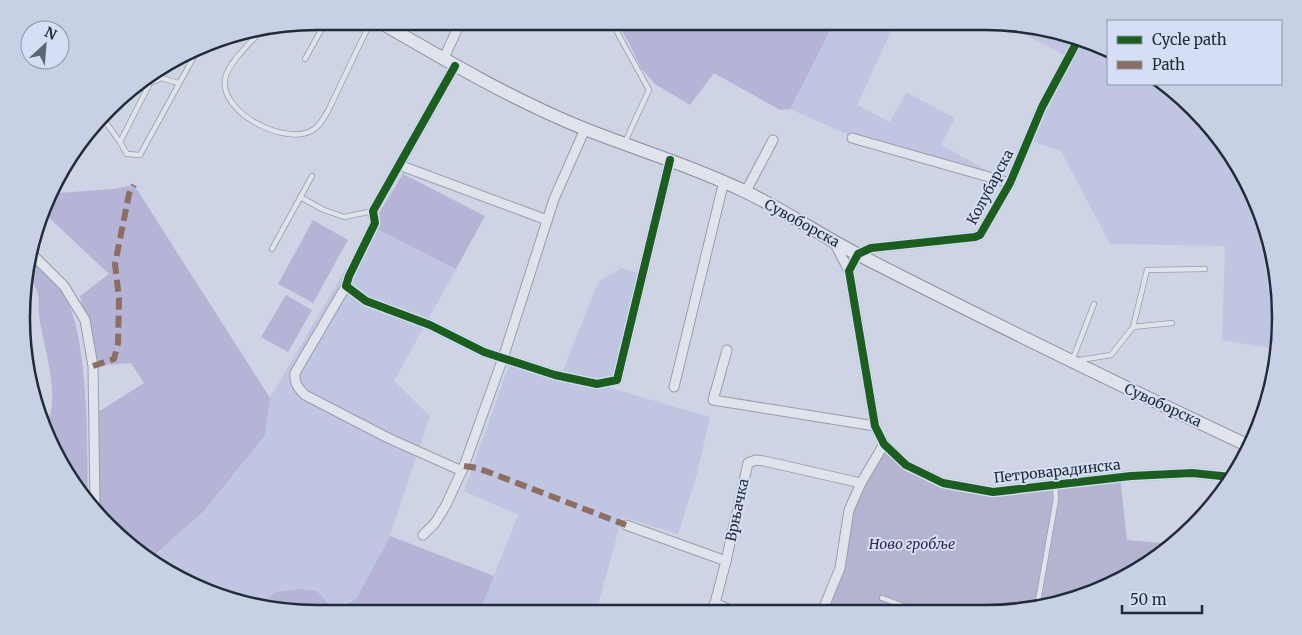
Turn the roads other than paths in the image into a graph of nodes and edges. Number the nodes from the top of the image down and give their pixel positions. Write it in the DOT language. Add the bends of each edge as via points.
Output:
graph roads {
  1 [pos="321,30"];
  2 [pos="367,30"];
  3 [pos="393,30"];
  4 [pos="457,30"];
  5 [pos="616,30"];
  6 [pos="256,37"];
  7 [pos="1076,45"];
  8 [pos="192,59"];
  9 [pos="305,59"];
  10 [pos="443,60"];
  11 [pos="455,66"];
  12 [pos="152,82"];
  13 [pos="178,83"];
  14 [pos="150,84"];
  15 [pos="106,123"];
  16 [pos="585,129"];
  17 [pos="852,138"];
  18 [pos="773,140"];
  19 [pos="120,142"];
  20 [pos="624,143"];
  21 [pos="670,160"];
  22 [pos="399,165"];
  23 [pos="312,176"];
  24 [pos="724,181"];
  25 [pos="1010,183"];
  26 [pos="746,191"];
  27 [pos="300,197"];
  28 [pos="373,211"];
  29 [pos="547,220"];
  30 [pos="833,240"];
  31 [pos="272,249"];
  32 [pos="858,254"];
  33 [pos="37,259"];
  34 [pos="1205,269"];
  35 [pos="849,271"];
  36 [pos="346,286"];
  37 [pos="1094,304"];
  38 [pos="1172,323"];
  39 [pos="1133,328"];
  40 [pos="727,350"];
  41 [pos="503,358"];
  42 [pos="1071,362"];
  43 [pos="674,388"];
  44 [pos="875,426"];
  45 [pos="1243,443"];
  46 [pos="884,444"];
  47 [pos="462,471"];
  48 [pos="1224,476"];
  49 [pos="861,483"];
  50 [pos="1055,486"];
  51 [pos="95,500"];
  52 [pos="626,525"];
  53 [pos="423,535"];
  54 [pos="726,561"];
  55 [pos="882,598"];
  56 [pos="1038,600"];
  57 [pos="715,603"];
  58 [pos="719,605"];
  59 [pos="825,605"];
  60 [pos="901,605"];
  1 -- 9 [label="lane"];
  2 -- 6 [label="lane" via="320,124 299,134 286,134 260,124 235,108 229,99 225,80 228,71"];
  3 -- 10 [label="main road, Сувоборска"];
  4 -- 10 [label="street"];
  5 -- 20 [label="lane" via="649,90"];
  7 -- 25 [label="street, Колубарска" via="1042,107"];
  8 -- 13 [label="lane"];
  10 -- 11 [label="main road, Сувоборска"];
  11 -- 16 [label="main road, Сувоборска"];
  11 -- 22 [label="street"];
  12 -- 13 [label="lane" via="162,78"];
  13 -- 19 [label="lane" via="140,154 127,154"];
  14 -- 19 [label="lane"];
  15 -- 19 [label="lane"];
  16 -- 20 [label="main road, Сувоборска"];
  16 -- 29 [label="street"];
  17 -- 25 [label="street"];
  18 -- 26 [label="street"];
  20 -- 21 [label="main road, Сувоборска"];
  21 -- 24 [label="main road, Сувоборска"];
  21 -- 41 [label="street" via="616,380 597,384 555,375"];
  22 -- 28 [label="street"];
  22 -- 29 [label="street"];
  23 -- 27 [label="lane"];
  24 -- 26 [label="main road, Сувоборска"];
  24 -- 43 [label="street"];
  25 -- 32 [label="street, Колубарска" via="980,235 871,248"];
  26 -- 30 [label="main road, Сувоборска"];
  27 -- 28 [label="lane" via="344,217"];
  27 -- 31 [label="lane"];
  28 -- 36 [label="street" via="375,223"];
  29 -- 41 [label="street"];
  30 -- 32 [label="main road, Сувоборска"];
  30 -- 35 [label="street, Петроварадинска"];
  32 -- 35 [label="street"];
  32 -- 42 [label="main road, Сувоборска"];
  33 -- 51 [label="street" via="64,286 85,320 93,366"];
  34 -- 39 [label="lane" via="1148,270"];
  35 -- 44 [label="street, Петроварадинска"];
  36 -- 41 [label="street" via="366,301"];
  36 -- 47 [label="street" via="295,373 299,389 388,438"];
  37 -- 42 [label="lane"];
  38 -- 39 [label="lane"];
  39 -- 42 [label="lane" via="1111,355"];
  40 -- 44 [label="street" via="713,400"];
  41 -- 47 [label="street"];
  42 -- 45 [label="main road, Сувоборска"];
  44 -- 46 [label="street, Петроварадинска"];
  46 -- 49 [label="street"];
  46 -- 50 [label="street, Петроварадинска" via="906,465 943,483 993,492"];
  47 -- 53 [label="street" via="435,523"];
  48 -- 50 [label="street, Петроварадинска" via="1160,474"];
  49 -- 54 [label="street, Врњачка" via="751,460 746,467"];
  49 -- 59 [label="street" via="849,510 837,577"];
  50 -- 56 [label="lane" via="1056,499"];
  52 -- 54 [label="street"];
  54 -- 57 [label="street, Врњачка"];
  55 -- 60 [label="lane"];
  57 -- 58 [label="street"];
}
